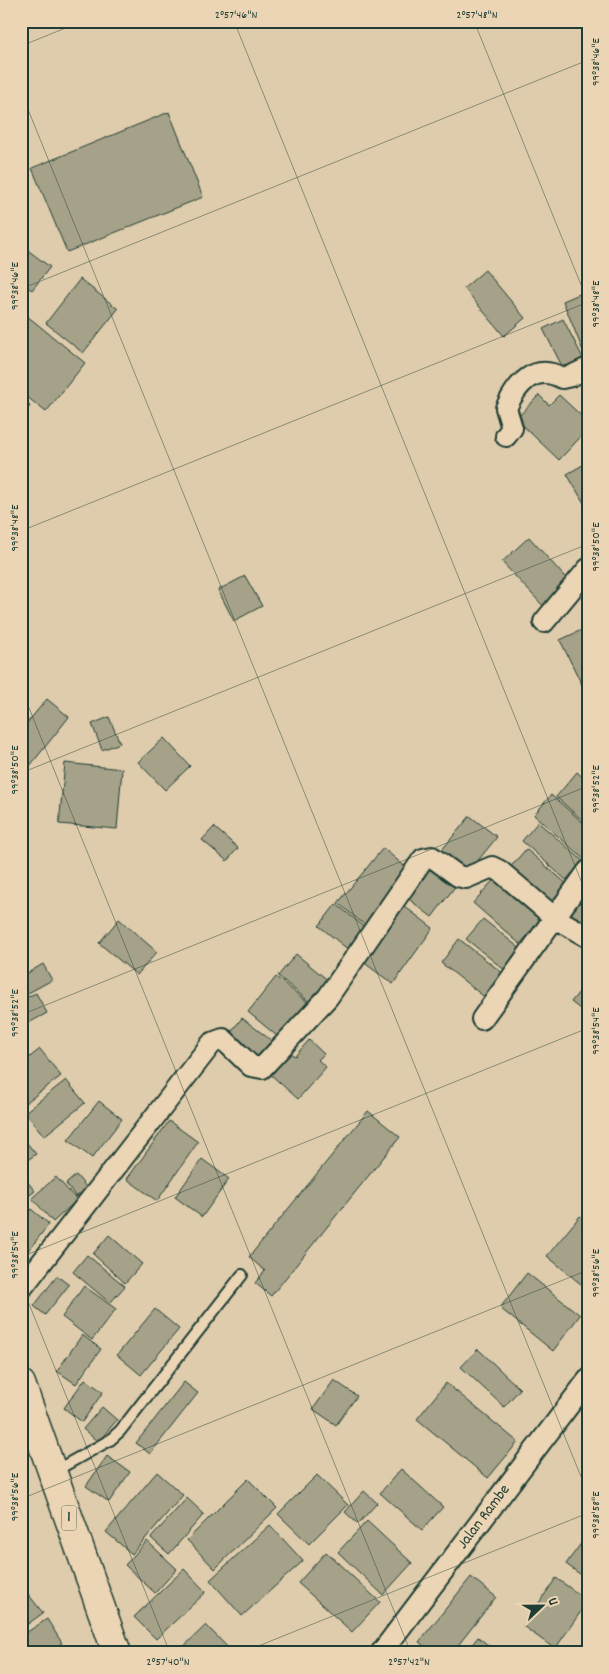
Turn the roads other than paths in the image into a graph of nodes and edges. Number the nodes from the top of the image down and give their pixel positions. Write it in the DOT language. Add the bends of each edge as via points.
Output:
graph roads {
  1 [pos="588,368"];
  2 [pos="506,436"];
  3 [pos="588,569"];
  4 [pos="544,622"];
  5 [pos="588,871"];
  6 [pos="555,918"];
  7 [pos="588,937"];
  8 [pos="482,1019"];
  9 [pos="242,1275"];
  10 [pos="21,1289"];
  11 [pos="21,1384"];
  12 [pos="584,1392"];
  13 [pos="53,1472"];
  14 [pos="117,1653"];
  15 [pos="381,1653"];
  1 -- 2 [label="street" via="562,378 541,373 524,380 506,408 512,428"];
  3 -- 4 [label="street"];
  5 -- 6 [label="street"];
  6 -- 7 [label="street"];
  6 -- 8 [label="street"];
  6 -- 10 [label="street" via="500,871 492,868 466,878 458,876 432,857 423,859 328,997 262,1068 251,1066 223,1040 212,1042"];
  9 -- 13 [label="lane" via="120,1431"];
  11 -- 13 [label="highway, 1"];
  12 -- 15 [label="street, Jalan Rambe"];
  13 -- 14 [label="highway, 1"];
}
